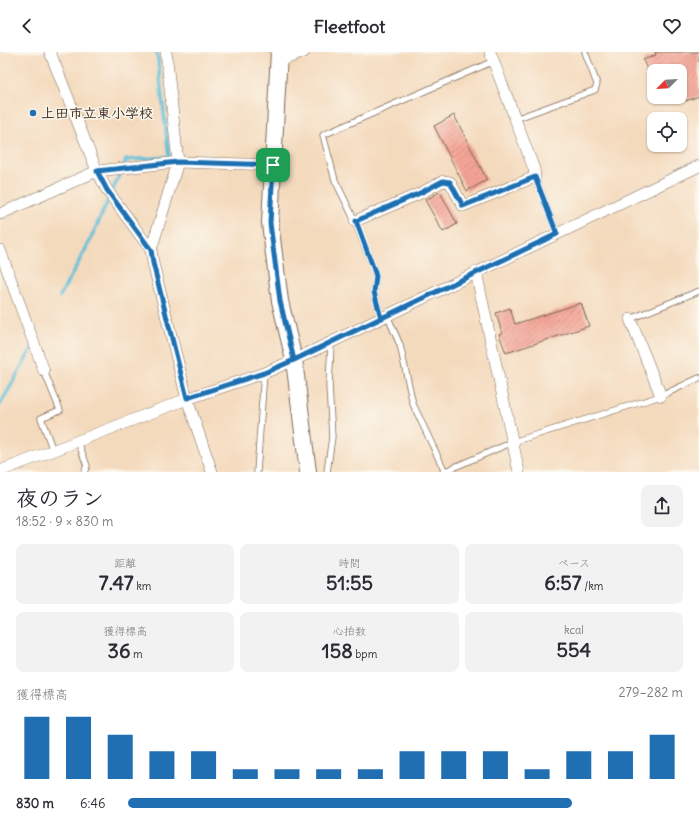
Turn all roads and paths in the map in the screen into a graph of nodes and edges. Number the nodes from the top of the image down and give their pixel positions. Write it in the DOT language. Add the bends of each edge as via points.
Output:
graph roads {
  1 [pos="50,52"];
  2 [pos="166,52"];
  3 [pos="304,52"];
  4 [pos="585,52"];
  5 [pos="493,55"];
  6 [pos="279,56"];
  7 [pos="515,119"];
  8 [pos="178,162"];
  9 [pos="273,165"];
  10 [pos="699,166"];
  11 [pos="97,171"];
  12 [pos="535,177"];
  13 [pos="0,214"];
  14 [pos="356,221"];
  15 [pos="557,234"];
  16 [pos="0,250"];
  17 [pos="151,250"];
  18 [pos="476,272"];
  19 [pos="699,291"];
  20 [pos="384,316"];
  21 [pos="630,319"];
  22 [pos="331,342"];
  23 [pos="294,360"];
  24 [pos="44,371"];
  25 [pos="264,373"];
  26 [pos="699,378"];
  27 [pos="661,396"];
  28 [pos="187,398"];
  29 [pos="78,441"];
  30 [pos="513,442"];
  31 [pos="53,451"];
  32 [pos="0,471"];
  33 [pos="84,472"];
  34 [pos="212,472"];
  35 [pos="257,472"];
  36 [pos="308,472"];
  37 [pos="327,472"];
  38 [pos="444,472"];
  39 [pos="519,472"];
  1 -- 11 [label="street"];
  2 -- 8 [label="street"];
  3 -- 6 [label="street"];
  4 -- 7 [label="lane" via="597,84 595,90"];
  5 -- 7 [label="street"];
  5 -- 14 [label="lane" via="323,135 335,180"];
  6 -- 9 [label="street"];
  7 -- 12 [label="street"];
  8 -- 9 [label="street"];
  8 -- 11 [label="street"];
  8 -- 17 [label="street"];
  9 -- 23 [label="street" via="270,223 280,301"];
  10 -- 15 [label="street"];
  11 -- 13 [label="street"];
  11 -- 17 [label="street" via="110,195"];
  12 -- 14 [label="street" via="463,206 450,182 443,181"];
  12 -- 15 [label="lane"];
  14 -- 20 [label="lane" via="376,276 374,292"];
  15 -- 18 [label="street"];
  16 -- 24 [label="street"];
  17 -- 28 [label="street"];
  18 -- 20 [label="street"];
  18 -- 30 [label="street"];
  19 -- 21 [label="lane"];
  20 -- 22 [label="street"];
  20 -- 38 [label="lane" via="400,345 414,404"];
  21 -- 27 [label="street"];
  22 -- 23 [label="street"];
  22 -- 37 [label="lane" via="329,386 332,437"];
  23 -- 25 [label="street"];
  23 -- 36 [label="street"];
  24 -- 31 [label="lane" via="60,410 41,418"];
  25 -- 28 [label="street"];
  25 -- 35 [label="lane"];
  26 -- 27 [label="lane"];
  27 -- 30 [label="lane"];
  28 -- 29 [label="street"];
  28 -- 34 [label="street"];
  29 -- 31 [label="street"];
  29 -- 33 [label="lane" via="87,466"];
  30 -- 38 [label="lane"];
  30 -- 39 [label="street"];
  31 -- 32 [label="street"];
}
